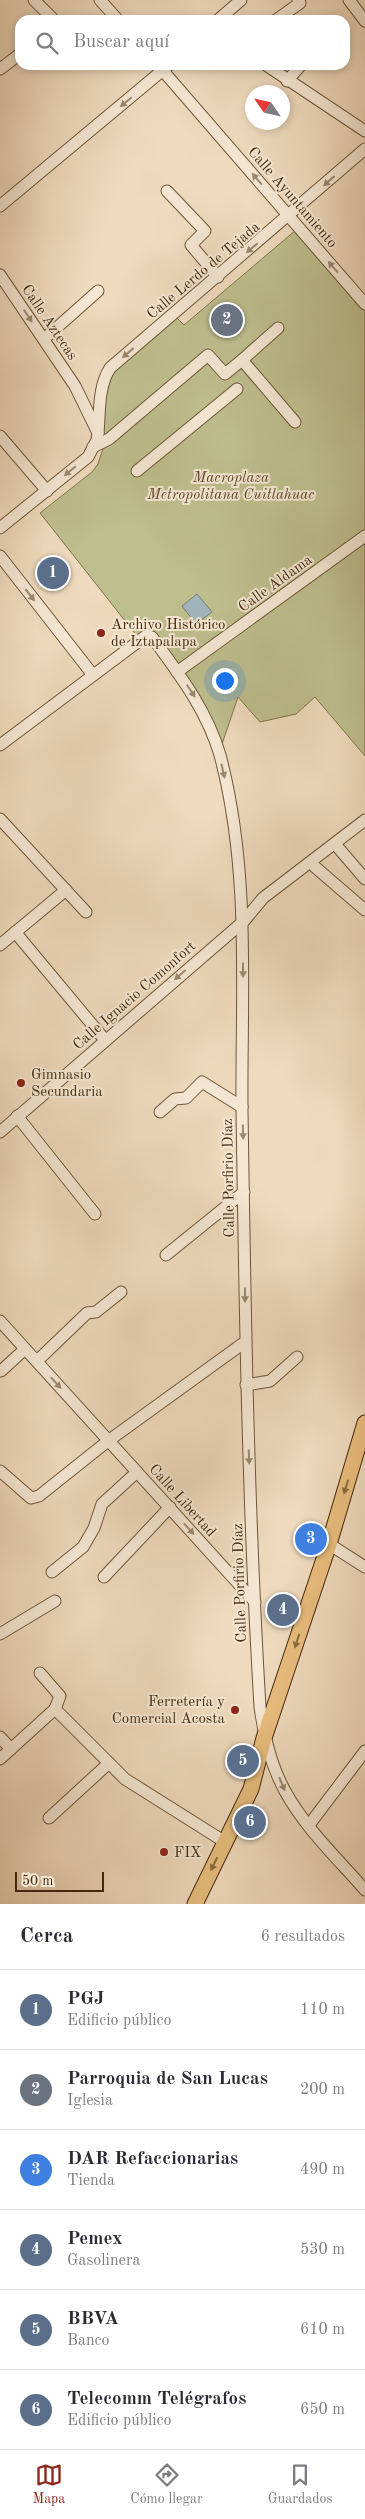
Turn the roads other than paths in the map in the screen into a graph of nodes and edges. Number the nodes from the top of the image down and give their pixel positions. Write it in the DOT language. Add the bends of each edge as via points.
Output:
graph roads {
  1 [pos="34,0"];
  2 [pos="100,0"];
  3 [pos="241,0"];
  4 [pos="298,0"];
  5 [pos="349,0"];
  6 [pos="49,15"];
  7 [pos="114,15"];
  8 [pos="224,15"];
  9 [pos="283,15"];
  10 [pos="365,21"];
  11 [pos="15,58"];
  12 [pos="0,69"];
  13 [pos="160,70"];
  14 [pos="167,70"];
  15 [pos="273,70"];
  16 [pos="297,70"];
  17 [pos="287,80"];
  18 [pos="365,131"];
  19 [pos="365,149"];
  20 [pos="167,191"];
  21 [pos="0,206"];
  22 [pos="289,216"];
  23 [pos="0,275"];
  24 [pos="218,276"];
  25 [pos="98,291"];
  26 [pos="365,304"];
  27 [pos="278,328"];
  28 [pos="44,339"];
  29 [pos="242,360"];
  30 [pos="225,374"];
  31 [pos="295,422"];
  32 [pos="98,433"];
  33 [pos="0,436"];
  34 [pos="93,447"];
  35 [pos="137,471"];
  36 [pos="47,491"];
  37 [pos="0,528"];
  38 [pos="365,536"];
  39 [pos="1,559"];
  40 [pos="178,672"];
  41 [pos="93,674"];
  42 [pos="0,745"];
  43 [pos="0,819"];
  44 [pos="365,820"];
  45 [pos="365,829"];
  46 [pos="337,847"];
  47 [pos="315,867"];
  48 [pos="365,880"];
  49 [pos="66,890"];
  50 [pos="256,908"];
  51 [pos="365,910"];
  52 [pos="86,912"];
  53 [pos="244,921"];
  54 [pos="15,932"];
  55 [pos="0,945"];
  56 [pos="105,1040"];
  57 [pos="242,1108"];
  58 [pos="160,1112"];
  59 [pos="17,1116"];
  60 [pos="0,1132"];
  61 [pos="244,1192"];
  62 [pos="95,1214"];
  63 [pos="166,1255"];
  64 [pos="121,1292"];
  65 [pos="0,1321"];
  66 [pos="245,1342"];
  67 [pos="25,1349"];
  68 [pos="297,1357"];
  69 [pos="37,1361"];
  70 [pos="1,1371"];
  71 [pos="246,1385"];
  72 [pos="365,1425"];
  73 [pos="108,1442"];
  74 [pos="0,1471"];
  75 [pos="137,1472"];
  76 [pos="170,1508"];
  77 [pos="329,1544"];
  78 [pos="365,1567"];
  79 [pos="52,1572"];
  80 [pos="104,1577"];
  81 [pos="56,1601"];
  82 [pos="255,1602"];
  83 [pos="0,1634"];
  84 [pos="40,1673"];
  85 [pos="55,1709"];
  86 [pos="0,1737"];
  87 [pos="264,1738"];
  88 [pos="11,1749"];
  89 [pos="365,1751"];
  90 [pos="0,1759"];
  91 [pos="109,1763"];
  92 [pos="49,1818"];
  93 [pos="309,1825"];
  94 [pos="225,1842"];
  95 [pos="365,1890"];
  96 [pos="195,1904"];
  1 -- 6 [label="street"];
  2 -- 7 [label="street"];
  3 -- 8 [label="street"];
  4 -- 9 [label="street" via="300,3"];
  5 -- 10 [label="street"];
  11 -- 12 [label="street"];
  13 -- 21 [label="street, one-way"];
  22 -- 14 [label="street, Calle Ayuntamiento, one-way"];
  15 -- 17 [label="street"];
  16 -- 17 [label="street"];
  17 -- 18 [label="street"];
  19 -- 22 [label="street, Calle Lerdo de Tejada, one-way"];
  20 -- 24 [label="street" via="205,230 191,245"];
  22 -- 24 [label="street, Calle Lerdo de Tejada, one-way"];
  26 -- 22 [label="street, Calle Ayuntamiento, one-way"];
  23 -- 28 [label="street, Calle Aztecas, one-way"];
  24 -- 32 [label="street, Calle Lerdo de Tejada, one-way" via="110,368 101,390"];
  25 -- 28 [label="street"];
  27 -- 29 [label="street"];
  28 -- 32 [label="street, Calle Aztecas" via="75,386"];
  29 -- 30 [label="street"];
  29 -- 31 [label="street"];
  30 -- 34 [label="street" via="208,355 110,439"];
  30 -- 35 [label="street" via="238,390"];
  32 -- 34 [label="street, Calle Lerdo de Tejada"];
  33 -- 36 [label="street"];
  34 -- 36 [label="street, one-way" via="88,457"];
  36 -- 37 [label="street"];
  38 -- 40 [label="street, Calle Aldama"];
  39 -- 41 [label="street, one-way"];
  40 -- 41 [label="street, Calle Porfirio Díaz" via="152,637 147,635"];
  40 -- 53 [label="street, Calle Porfirio Díaz, one-way" via="195,697 219,754 236,836"];
  41 -- 42 [label="street"];
  43 -- 49 [label="street"];
  44 -- 46 [label="street"];
  45 -- 46 [label="street"];
  46 -- 47 [label="street"];
  46 -- 48 [label="street"];
  46 -- 50 [label="street" via="263,898"];
  47 -- 50 [label="street" via="263,908"];
  47 -- 51 [label="street"];
  49 -- 52 [label="street"];
  49 -- 54 [label="street"];
  50 -- 53 [label="street, Calle Ignacio Comonfort"];
  53 -- 56 [label="street, Calle Ignacio Comonfort, one-way"];
  53 -- 57 [label="street, Calle Porfirio Díaz, one-way"];
  54 -- 55 [label="street"];
  54 -- 56 [label="street"];
  56 -- 59 [label="street, Calle Ignacio Comonfort"];
  57 -- 58 [label="street" via="202,1082 186,1098 175,1099"];
  57 -- 61 [label="street, Calle Porfirio Díaz, one-way"];
  59 -- 60 [label="street, Calle Ignacio Comonfort"];
  59 -- 62 [label="street"];
  61 -- 63 [label="street"];
  61 -- 66 [label="street, Calle Porfirio Díaz, one-way"];
  64 -- 69 [label="street" via="96,1312 87,1313"];
  65 -- 67 [label="street, Calle Libertad"];
  66 -- 71 [label="street, Calle Porfirio Díaz"];
  66 -- 73 [label="street"];
  67 -- 69 [label="street, Calle Libertad"];
  67 -- 70 [label="street"];
  68 -- 71 [label="street" via="270,1381"];
  69 -- 73 [label="street, Calle Libertad, one-way"];
  71 -- 82 [label="street, Calle Porfirio Díaz, one-way"];
  72 -- 77 [label="main road, one-way"];
  73 -- 74 [label="street" via="39,1496 31,1498"];
  73 -- 75 [label="street, Calle Libertad"];
  75 -- 76 [label="street, Calle Libertad"];
  75 -- 79 [label="street" via="102,1504 83,1547"];
  76 -- 80 [label="street"];
  76 -- 82 [label="street, Calle Libertad, one-way"];
  77 -- 78 [label="street"];
  77 -- 87 [label="main road, one-way"];
  81 -- 83 [label="street"];
  82 -- 87 [label="street, Calle Porfirio Díaz"];
  84 -- 85 [label="street" via="60,1696"];
  85 -- 88 [label="street"];
  85 -- 91 [label="street"];
  86 -- 88 [label="street"];
  87 -- 93 [label="street, Calle Porfirio Díaz, one-way" via="285,1791"];
  87 -- 94 [label="main road" via="251,1789"];
  88 -- 90 [label="street"];
  89 -- 93 [label="street"];
  91 -- 92 [label="street"];
  91 -- 94 [label="street" via="125,1779"];
  93 -- 95 [label="street, Calle Porfirio Díaz"];
  94 -- 96 [label="main road, one-way"];
}
